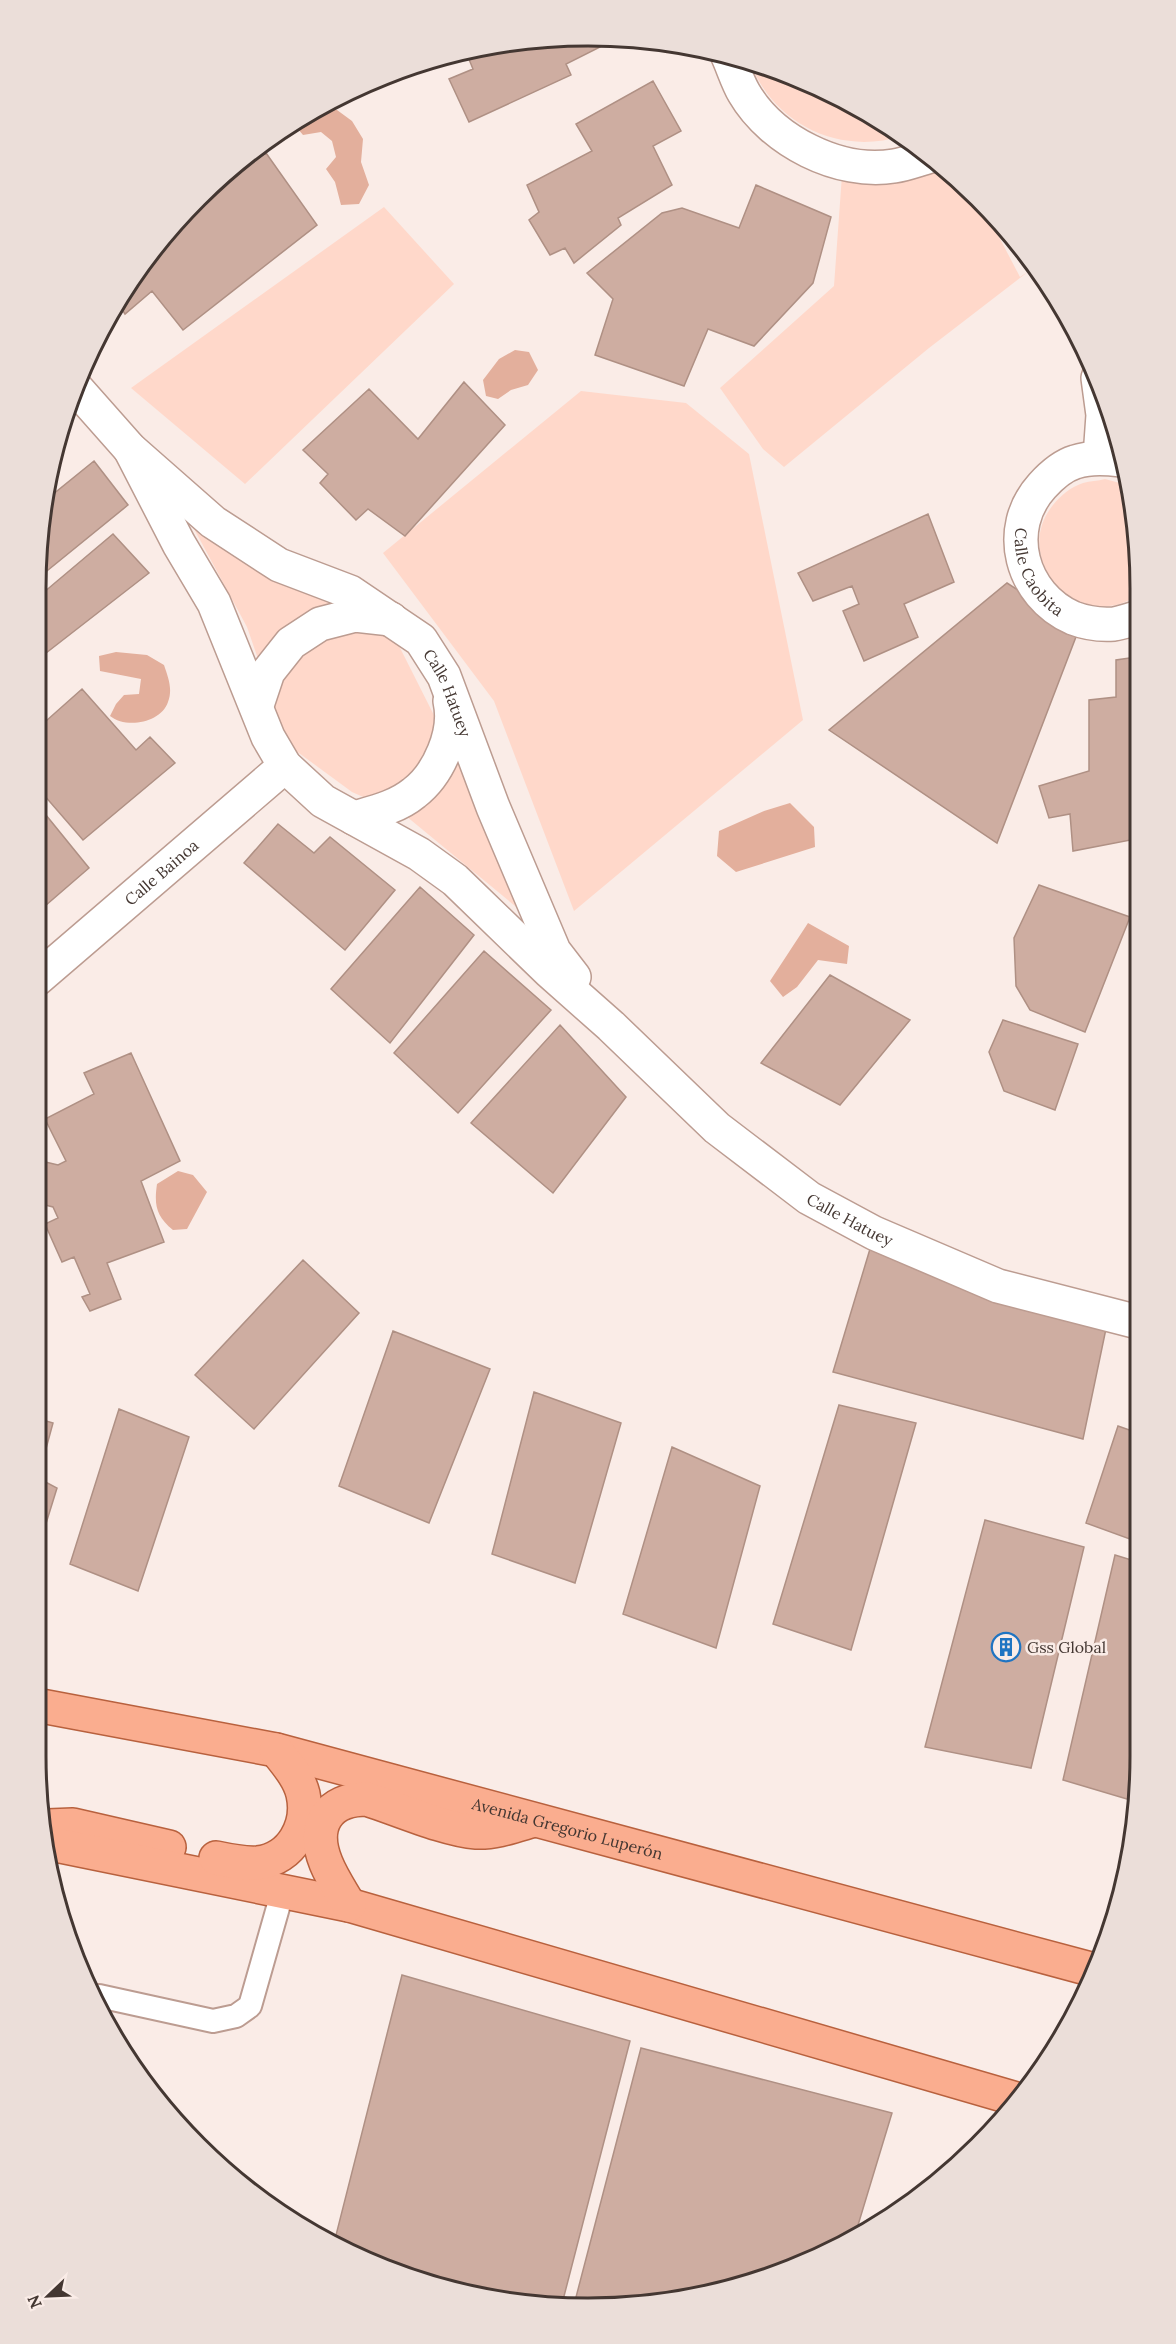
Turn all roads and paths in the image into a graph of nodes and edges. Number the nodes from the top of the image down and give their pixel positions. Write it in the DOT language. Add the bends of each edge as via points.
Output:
graph roads {
  1 [pos="732,66"];
  2 [pos="919,159"];
  3 [pos="82,395"];
  4 [pos="1105,428"];
  5 [pos="130,449"];
  6 [pos="1110,459"];
  7 [pos="391,619"];
  8 [pos="1130,620"];
  9 [pos="444,676"];
  10 [pos="257,705"];
  11 [pos="285,766"];
  12 [pos="354,818"];
  13 [pos="46,971"];
  14 [pos="611,1026"];
  15 [pos="1130,1320"];
  16 [pos="46,1707"];
  17 [pos="276,1750"];
  18 [pos="536,1820"];
  19 [pos="51,1826"];
  20 [pos="54,1845"];
  21 [pos="283,1890"];
  22 [pos="349,1905"];
  23 [pos="1086,1968"];
  24 [pos="103,1997"];
  25 [pos="1009,2097"];
  1 -- 2 [label="street" via="744,93 772,127 808,152 849,165 893,166"];
  3 -- 5 [label="street, Calle Hatuey"];
  4 -- 6 [label="street, Calle Caobita"];
  5 -- 7 [label="street, Calle Hatuey" via="232,535 279,565 350,592"];
  5 -- 10 [label="street, Calle Hatuey" via="214,603"];
  6 -- 8 [label="street, Calle Caobita" via="1074,462 1051,476 1033,496 1023,520 1020,547 1027,573 1041,596 1061,612 1086,623 1114,624"];
  7 -- 9 [label="street, Calle Hatuey" via="422,640"];
  7 -- 10 [label="street" via="355,615 320,624 291,643 268,672"];
  9 -- 12 [label="street" via="452,707 448,739 436,769 415,793 388,809"];
  9 -- 14 [label="street, Calle Hatuey" via="493,807 554,951"];
  10 -- 11 [label="street, Calle Hatuey" via="268,737"];
  11 -- 12 [label="street, Calle Hatuey" via="323,801"];
  11 -- 13 [label="street, Calle Bainoa"];
  12 -- 14 [label="street, Calle Hatuey" via="419,854 455,880"];
  14 -- 15 [label="street, Calle Hatuey" via="717,1128 809,1198 874,1233 998,1286"];
  16 -- 17 [label="main road, Avenida Gregorio Luperón"];
  17 -- 18 [label="main road, Avenida Gregorio Luperón"];
  17 -- 19 [label="main road" via="297,1779 304,1808 299,1835 277,1858 258,1863 236,1862 101,1829"];
  18 -- 22 [label="main road" via="476,1832 367,1799 335,1806 321,1827 320,1844"];
  18 -- 23 [label="main road, Avenida Gregorio Luperón"];
  20 -- 21 [label="main road"];
  21 -- 22 [label="main road"];
  21 -- 24 [label="lane" via="250,2006 236,2016 213,2021"];
  22 -- 25 [label="main road"];
}
